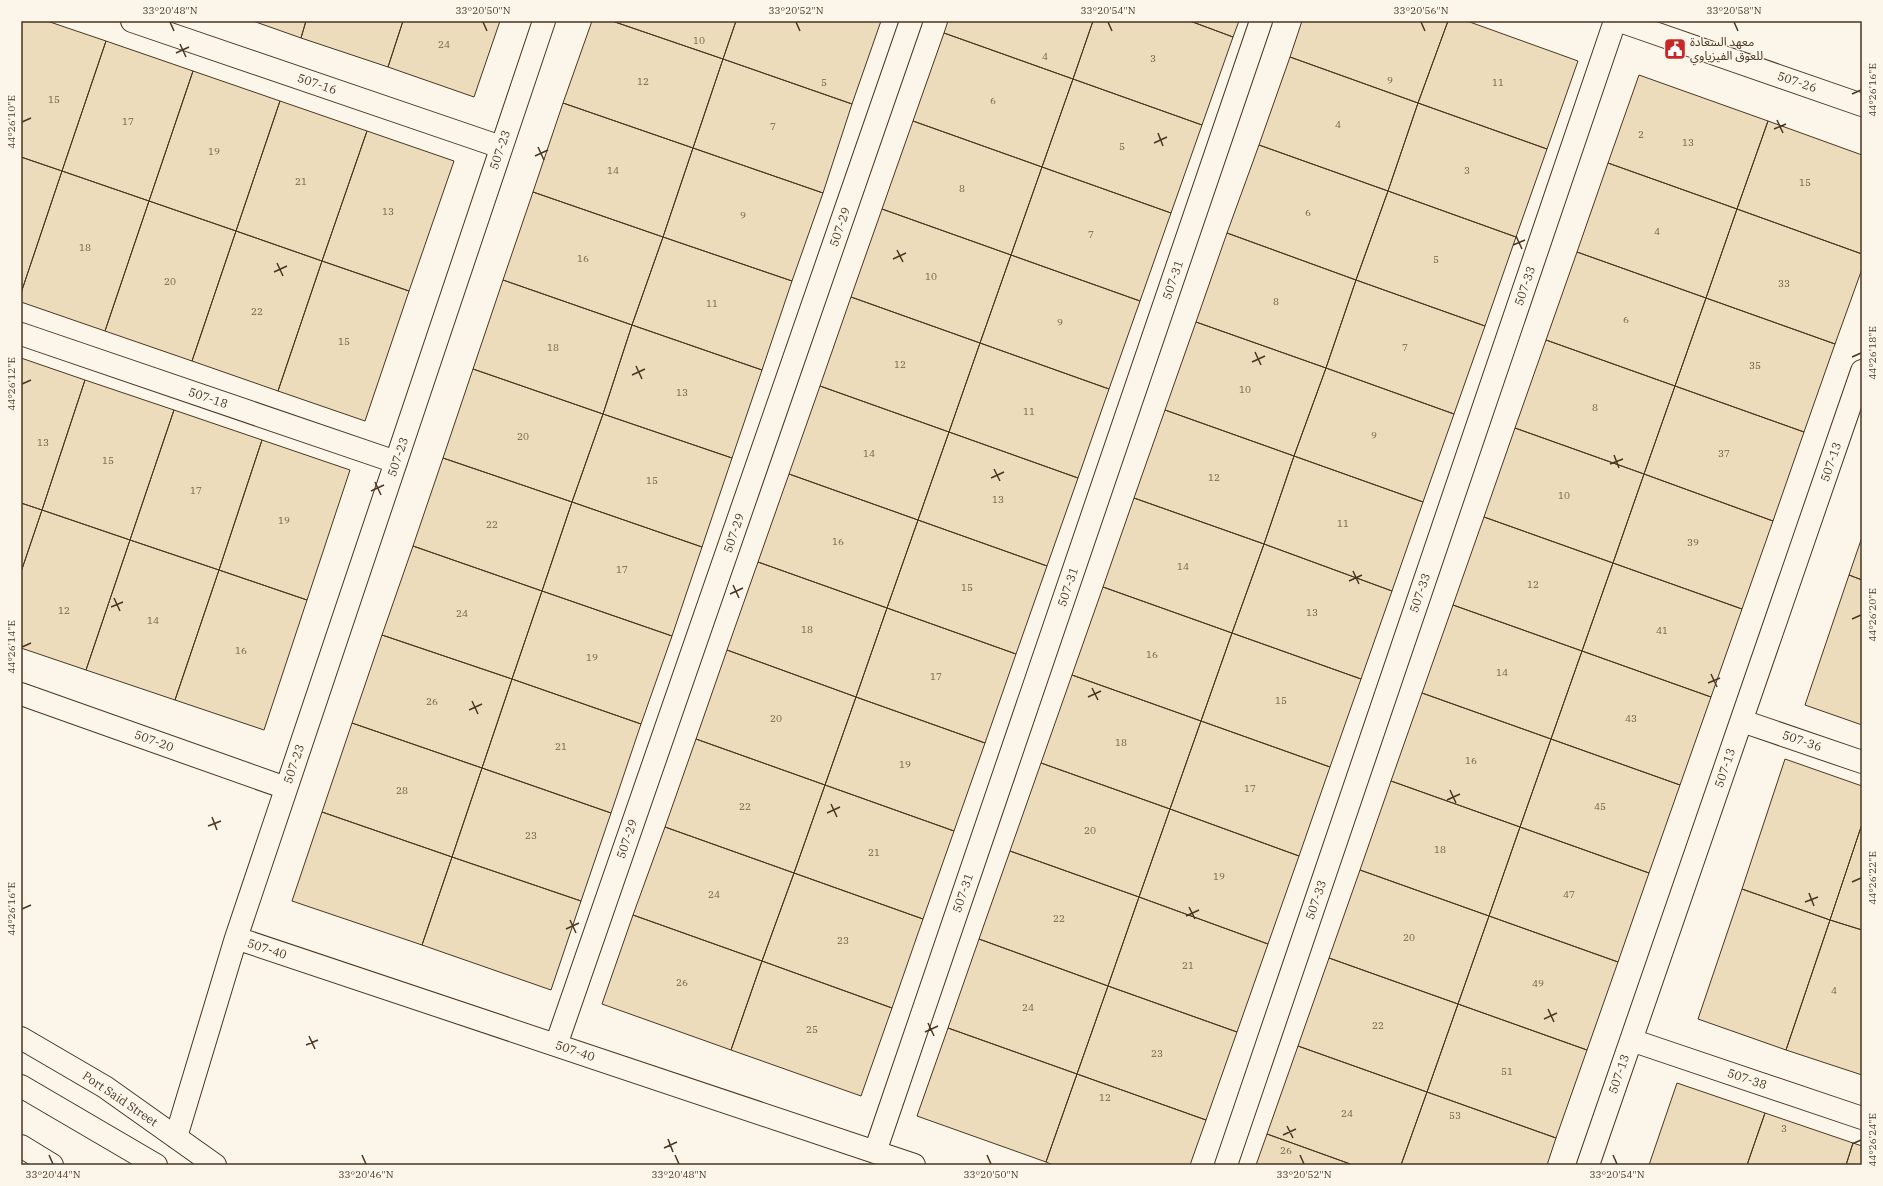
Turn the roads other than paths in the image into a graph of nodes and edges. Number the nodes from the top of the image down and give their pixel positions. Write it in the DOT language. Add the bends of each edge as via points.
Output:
graph roads {
  1 [pos="132,21"];
  2 [pos="544,21"];
  3 [pos="911,21"];
  4 [pos="1261,21"];
  5 [pos="1615,21"];
  6 [pos="1620,21"];
  7 [pos="1862,104"];
  8 [pos="501,147"];
  9 [pos="21,334"];
  10 [pos="1862,371"];
  11 [pos="1857,402"];
  12 [pos="396,462"];
  13 [pos="21,694"];
  14 [pos="1742,721"];
  15 [pos="1862,762"];
  16 [pos="286,788"];
  17 [pos="236,938"];
  18 [pos="21,1038"];
  19 [pos="1631,1040"];
  20 [pos="556,1045"];
  21 [pos="21,1086"];
  22 [pos="1862,1118"];
  23 [pos="176,1137"];
  24 [pos="21,1146"];
  25 [pos="875,1152"];
  26 [pos="48,1163"];
  27 [pos="156,1165"];
  28 [pos="215,1165"];
  29 [pos="914,1165"];
  30 [pos="1226,1165"];
  31 [pos="1588,1165"];
  1 -- 8 [label="street, 507-16"];
  2 -- 8 [label="street, 507-23"];
  3 -- 20 [label="street, 507-29"];
  4 -- 25 [label="street, 507-31"];
  5 -- 30 [label="street, 507-33"];
  6 -- 7 [label="street, 507-26"];
  8 -- 12 [label="street, 507-23"];
  9 -- 12 [label="street, 507-18"];
  10 -- 11 [label="street, 507-13"];
  11 -- 14 [label="street, 507-13"];
  12 -- 16 [label="street, 507-23"];
  13 -- 16 [label="street, 507-20"];
  14 -- 15 [label="street, 507-36"];
  14 -- 19 [label="street, 507-13"];
  16 -- 17 [label="street, 507-23"];
  17 -- 20 [label="street, 507-40"];
  17 -- 23 [label="street, 507-23"];
  18 -- 23 [label="street, Port Said Street" via="105,1087"];
  19 -- 22 [label="street, 507-38"];
  19 -- 31 [label="street, 507-13"];
  20 -- 25 [label="street, 507-40"];
  21 -- 27 [label="street"];
  23 -- 28 [label="street, Port Said Street"];
  24 -- 26 [label="street"];
  25 -- 29 [label="street, 507-40"];
}
